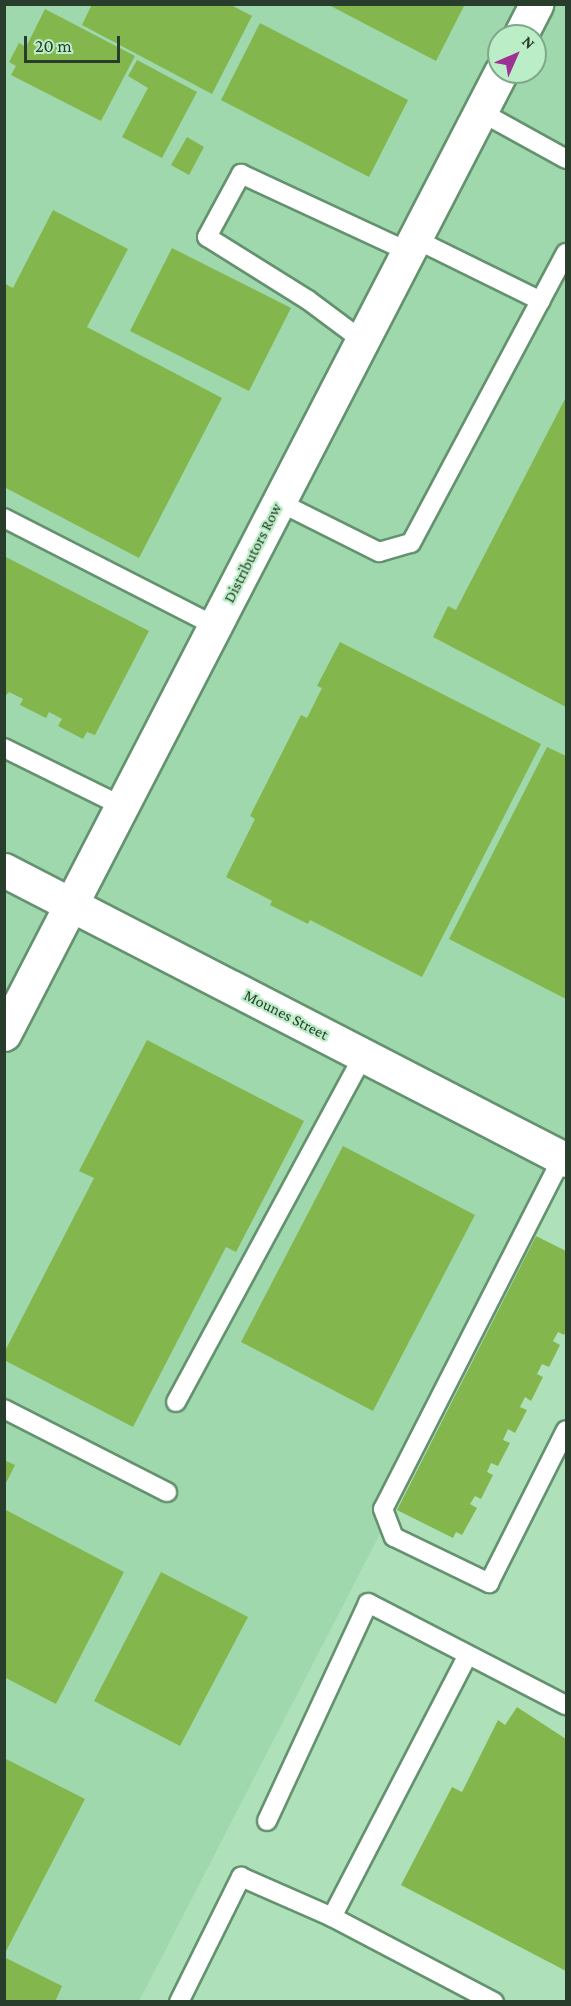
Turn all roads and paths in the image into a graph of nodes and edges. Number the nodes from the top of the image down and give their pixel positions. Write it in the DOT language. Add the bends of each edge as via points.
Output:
graph roads {
  1 [pos="536,4"];
  2 [pos="526,24"];
  3 [pos="495,84"];
  4 [pos="481,112"];
  5 [pos="567,159"];
  6 [pos="412,245"];
  7 [pos="567,253"];
  8 [pos="541,301"];
  9 [pos="363,341"];
  10 [pos="279,502"];
  11 [pos="4,518"];
  12 [pos="215,626"];
  13 [pos="4,748"];
  14 [pos="122,806"];
  15 [pos="4,870"];
  16 [pos="71,905"];
  17 [pos="4,1034"];
  18 [pos="364,1055"];
  19 [pos="564,1159"];
  20 [pos="176,1401"];
  21 [pos="4,1409"];
  22 [pos="567,1430"];
  23 [pos="167,1492"];
  24 [pos="468,1655"];
  25 [pos="567,1705"];
  26 [pos="267,1821"];
  27 [pos="332,1917"];
  28 [pos="179,2001"];
  29 [pos="494,2001"];
  1 -- 2 [label="street"];
  3 -- 4 [label="street, Distributors Row"];
  4 -- 5 [label="lane"];
  4 -- 6 [label="street, Distributors Row"];
  6 -- 8 [label="lane"];
  6 -- 9 [label="street, Distributors Row"];
  6 -- 9 [label="lane" via="241,174 207,237 308,300"];
  7 -- 8 [label="lane"];
  8 -- 10 [label="lane" via="411,543 379,552"];
  9 -- 10 [label="street, Distributors Row"];
  10 -- 12 [label="street, Distributors Row"];
  11 -- 12 [label="lane"];
  12 -- 14 [label="street, Distributors Row"];
  13 -- 14 [label="lane"];
  14 -- 16 [label="street, Distributors Row"];
  15 -- 16 [label="street, Mounes Street"];
  16 -- 17 [label="street, Distributors Row"];
  16 -- 18 [label="street, Mounes Street"];
  18 -- 19 [label="street, Mounes Street"];
  18 -- 20 [label="lane"];
  19 -- 22 [label="lane" via="383,1509 394,1537 489,1583"];
  21 -- 23 [label="lane"];
  24 -- 25 [label="lane"];
  24 -- 26 [label="lane" via="368,1604"];
  24 -- 27 [label="lane"];
  27 -- 28 [label="lane" via="241,1877"];
  27 -- 29 [label="lane"];
}
